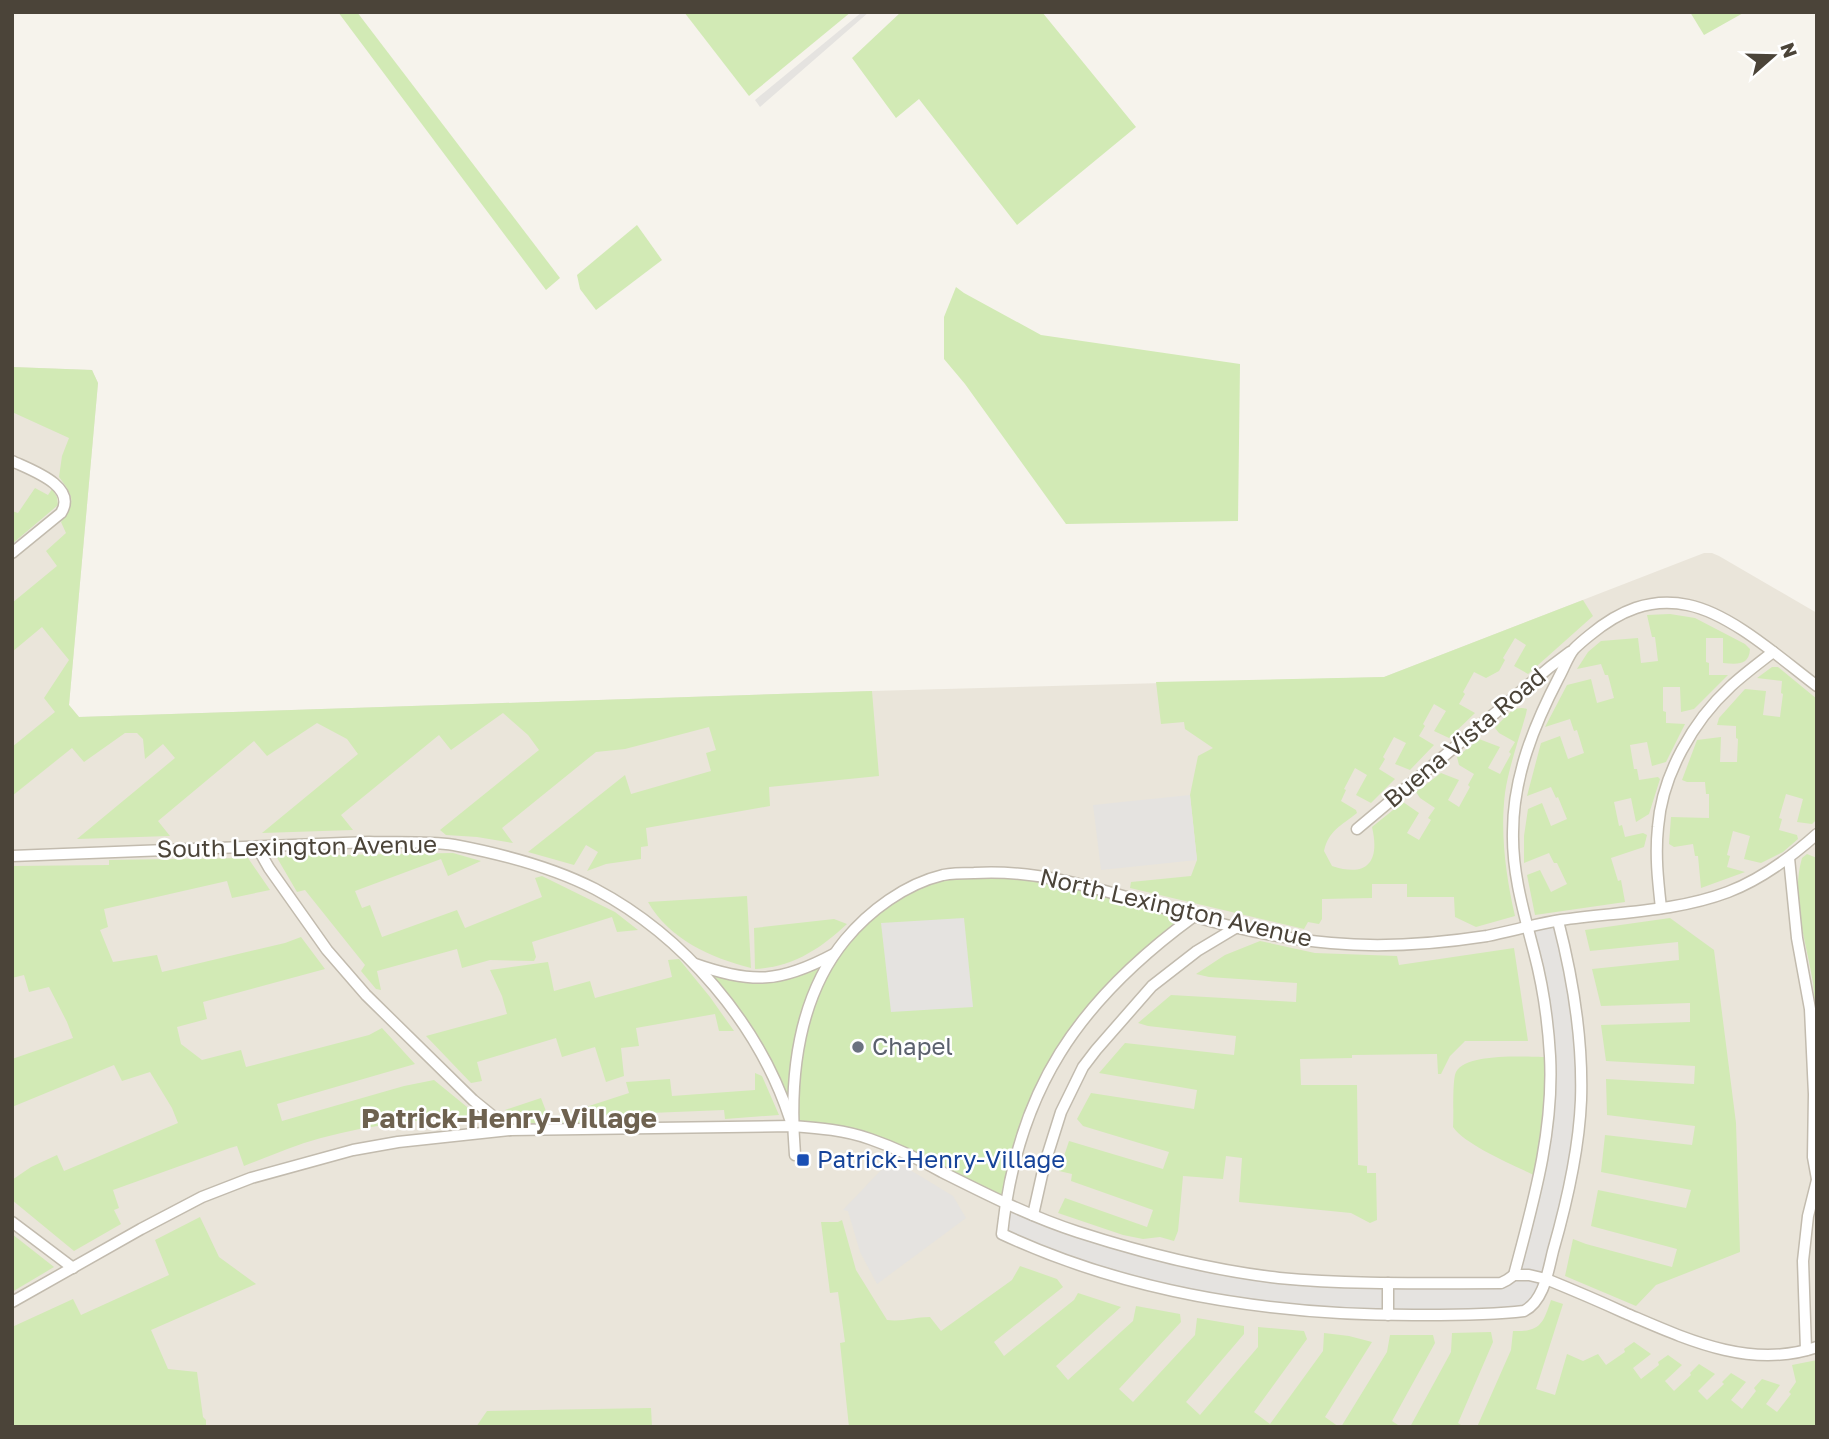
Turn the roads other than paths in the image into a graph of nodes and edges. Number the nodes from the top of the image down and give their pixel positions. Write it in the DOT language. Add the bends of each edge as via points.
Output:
graph roads {
  1 [pos="12,461"];
  2 [pos="12,553"];
  3 [pos="1574,649"];
  4 [pos="1773,652"];
  5 [pos="1817,686"];
  6 [pos="1357,829"];
  7 [pos="1817,834"];
  8 [pos="257,847"];
  9 [pos="12,856"];
  10 [pos="1789,858"];
  11 [pos="1661,908"];
  12 [pos="1193,917"];
  13 [pos="1558,921"];
  14 [pos="1237,927"];
  15 [pos="1527,928"];
  16 [pos="834,954"];
  17 [pos="692,962"];
  18 [pos="792,1126"];
  19 [pos="510,1130"];
  20 [pos="795,1155"];
  21 [pos="1817,1180"];
  22 [pos="1005,1203"];
  23 [pos="1033,1214"];
  24 [pos="12,1222"];
  25 [pos="73,1268"];
  26 [pos="1514,1275"];
  27 [pos="1546,1279"];
  28 [pos="1388,1283"];
  29 [pos="12,1302"];
  30 [pos="1388,1315"];
  31 [pos="1817,1347"];
  32 [pos="1806,1350"];
  1 -- 2 [label="street" via="61,489 65,508"];
  3 -- 4 [label="street, Buena Vista Road" via="1622,613 1671,603 1723,619"];
  3 -- 6 [label="street, Buena Vista Road"];
  3 -- 15 [label="street" via="1541,710 1516,796 1513,832"];
  4 -- 5 [label="street, Buena Vista Road"];
  4 -- 11 [label="street" via="1710,707 1675,765 1658,825"];
  7 -- 10 [label="street, North Lexington Avenue"];
  8 -- 9 [label="street, South Lexington Avenue"];
  8 -- 17 [label="street, South Lexington Avenue" via="422,843 526,862 595,889 666,938"];
  8 -- 19 [label="street" via="327,950 366,995"];
  10 -- 11 [label="street, North Lexington Avenue" via="1728,892"];
  10 -- 21 [label="street" via="1810,1009"];
  11 -- 13 [label="street, North Lexington Avenue"];
  12 -- 14 [label="street, North Lexington Avenue"];
  12 -- 16 [label="street, North Lexington Avenue" via="1042,875 944,874 888,901 854,929"];
  12 -- 22 [label="street" via="1114,984 1059,1052 1032,1105"];
  13 -- 15 [label="street, North Lexington Avenue"];
  13 -- 27 [label="street" via="1577,1015 1581,1101 1565,1209"];
  14 -- 15 [label="street, North Lexington Avenue" via="1371,946 1406,946"];
  14 -- 23 [label="street" via="1152,986 1083,1067 1056,1125"];
  15 -- 26 [label="street" via="1545,1003 1550,1101 1539,1178"];
  16 -- 17 [label="street, North Lexington Avenue" via="771,978 723,974"];
  16 -- 18 [label="street, North Lexington Avenue" via="808,1005 794,1078"];
  17 -- 18 [label="street, South Lexington Avenue" via="759,1050"];
  18 -- 19 [label="street"];
  18 -- 20 [label="street"];
  18 -- 22 [label="street" via="868,1138"];
  19 -- 25 [label="street" via="353,1150 251,1178 174,1211"];
  21 -- 32 [label="street" via="1803,1261"];
  22 -- 23 [label="street"];
  22 -- 30 [label="street" via="1002,1234 1076,1264 1224,1301 1283,1310"];
  23 -- 28 [label="street" via="1158,1256 1238,1272"];
  24 -- 25 [label="street"];
  25 -- 29 [label="street"];
  26 -- 27 [label="street"];
  26 -- 28 [label="street" via="1501,1283"];
  27 -- 30 [label="street" via="1536,1301 1524,1311"];
  27 -- 32 [label="street" via="1707,1346 1764,1356"];
  28 -- 30 [label="street"];
  31 -- 32 [label="street"];
}
